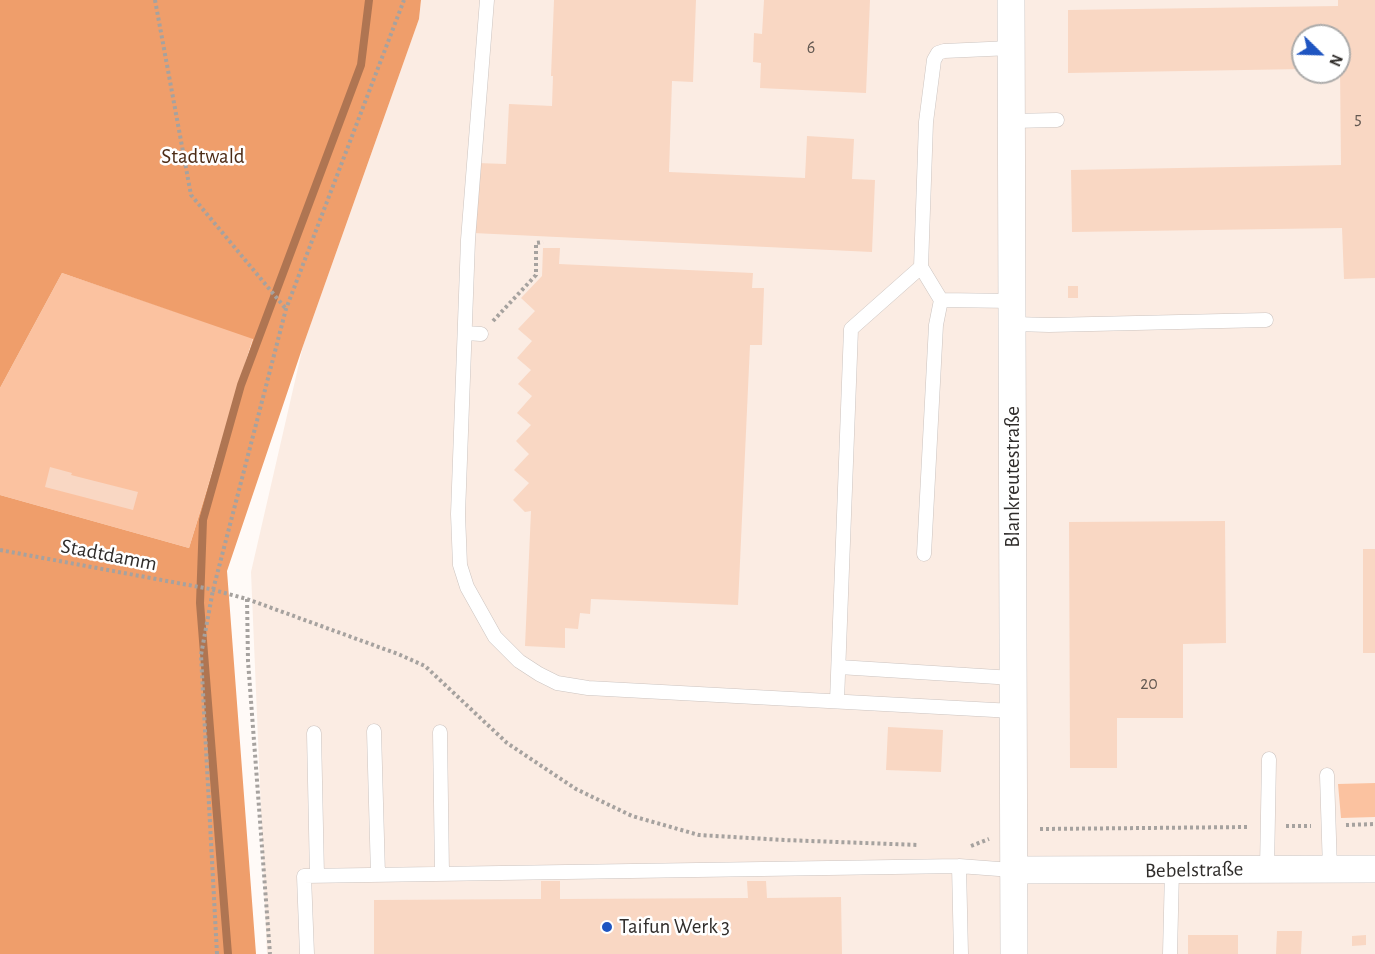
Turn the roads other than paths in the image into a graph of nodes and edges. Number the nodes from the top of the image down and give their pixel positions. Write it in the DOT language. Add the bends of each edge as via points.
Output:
graph roads {
  1 [pos="487,0"];
  2 [pos="1011,0"];
  3 [pos="1011,48"];
  4 [pos="1057,120"];
  5 [pos="1011,121"];
  6 [pos="921,267"];
  7 [pos="941,300"];
  8 [pos="1013,313"];
  9 [pos="1266,320"];
  10 [pos="466,333"];
  11 [pos="481,334"];
  12 [pos="924,554"];
  13 [pos="839,667"];
  14 [pos="1013,678"];
  15 [pos="837,701"];
  16 [pos="1013,711"];
  17 [pos="374,731"];
  18 [pos="440,732"];
  19 [pos="314,733"];
  20 [pos="1269,759"];
  21 [pos="1327,776"];
  22 [pos="959,866"];
  23 [pos="1267,869"];
  24 [pos="1375,869"];
  25 [pos="1012,870"];
  26 [pos="1172,870"];
  27 [pos="1330,870"];
  28 [pos="442,874"];
  29 [pos="378,875"];
  30 [pos="317,876"];
  31 [pos="307,954"];
  32 [pos="961,954"];
  33 [pos="1014,954"];
  34 [pos="1170,954"];
  1 -- 10 [label="lane" via="468,240"];
  2 -- 3 [label="street, Blankreutestraße"];
  3 -- 5 [label="street, Blankreutestraße"];
  3 -- 6 [label="lane" via="944,51 934,60 926,122"];
  4 -- 5 [label="lane"];
  5 -- 8 [label="street, Blankreutestraße"];
  6 -- 7 [label="lane"];
  6 -- 13 [label="lane" via="852,329"];
  7 -- 8 [label="lane" via="970,301"];
  7 -- 12 [label="lane" via="936,325"];
  8 -- 9 [label="lane" via="1069,325"];
  8 -- 14 [label="street, Blankreutestraße"];
  10 -- 11 [label="lane"];
  10 -- 15 [label="lane" via="458,514 460,566 467,588 495,637 519,661 557,683 588,688"];
  13 -- 14 [label="lane"];
  13 -- 15 [label="lane"];
  14 -- 16 [label="street, Blankreutestraße"];
  15 -- 16 [label="lane"];
  16 -- 25 [label="street, Blankreutestraße"];
  17 -- 29 [label="lane"];
  18 -- 28 [label="lane"];
  19 -- 30 [label="lane"];
  20 -- 23 [label="lane"];
  21 -- 27 [label="lane"];
  22 -- 25 [label="lane"];
  22 -- 28 [label="lane"];
  22 -- 32 [label="lane"];
  23 -- 26 [label="street, Bebelstraße"];
  23 -- 27 [label="street, Bebelstraße"];
  24 -- 27 [label="street, Bebelstraße"];
  25 -- 26 [label="street, Bebelstraße"];
  25 -- 33 [label="street, Blankreutestraße"];
  26 -- 34 [label="lane"];
  28 -- 29 [label="lane"];
  29 -- 30 [label="lane"];
  30 -- 31 [label="lane" via="304,876"];
}
